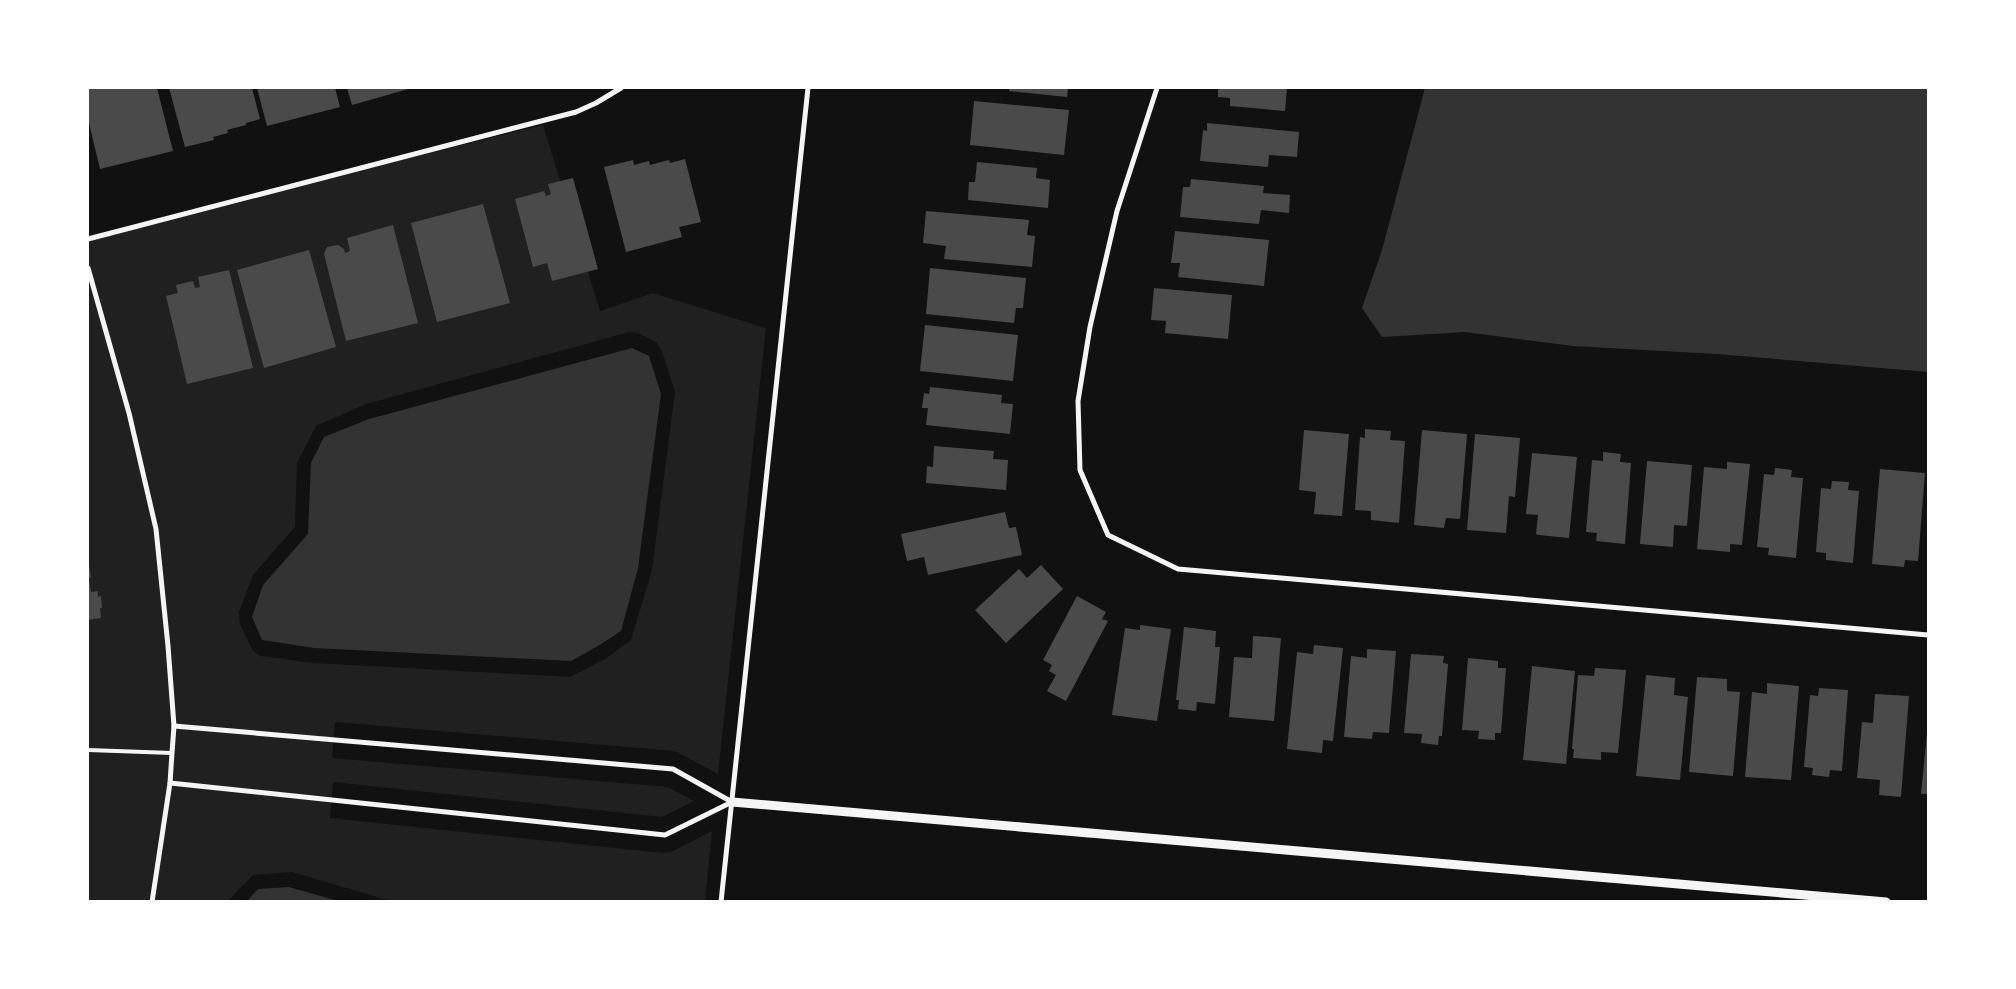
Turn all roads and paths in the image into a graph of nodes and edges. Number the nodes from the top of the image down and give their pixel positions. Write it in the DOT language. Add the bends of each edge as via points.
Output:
graph roads {
  1 [pos="621,88"];
  2 [pos="808,88"];
  3 [pos="1158,88"];
  4 [pos="88,239"];
  5 [pos="88,268"];
  6 [pos="1928,635"];
  7 [pos="174,726"];
  8 [pos="88,750"];
  9 [pos="172,753"];
  10 [pos="170,783"];
  11 [pos="732,802"];
  12 [pos="152,902"];
  13 [pos="721,902"];
  14 [pos="1886,902"];
  1 -- 4 [label="street" via="576,112"];
  2 -- 11 [label="street"];
  3 -- 6 [label="street" via="1117,211 1090,327 1078,401 1080,470 1108,535 1178,568"];
  5 -- 7 [label="street" via="129,413 156,529"];
  7 -- 9 [label="street"];
  7 -- 11 [label="street" via="673,769"];
  8 -- 9 [label="lane"];
  9 -- 10 [label="street"];
  10 -- 11 [label="street" via="665,835"];
  10 -- 12 [label="street"];
  11 -- 13 [label="street"];
  11 -- 14 [label="street"];
}
